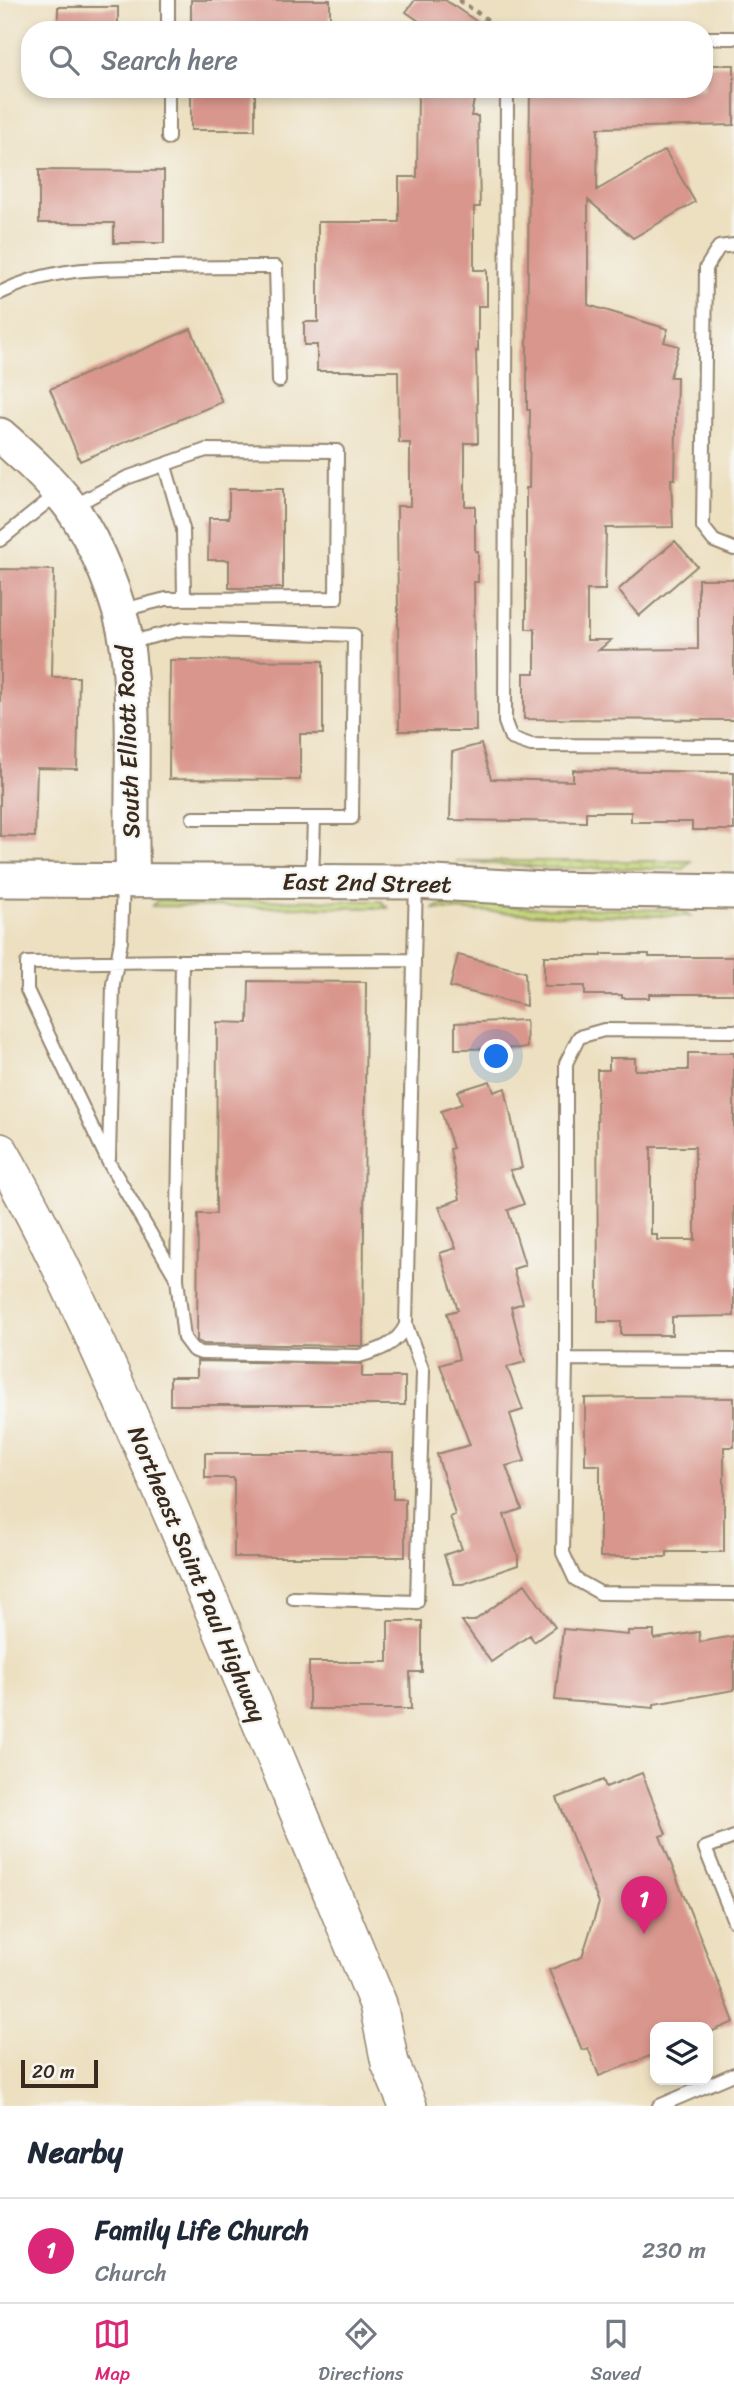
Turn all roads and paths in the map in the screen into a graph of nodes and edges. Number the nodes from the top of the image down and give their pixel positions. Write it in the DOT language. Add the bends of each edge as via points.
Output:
graph roads {
  1 [pos="168,0"];
  2 [pos="459,0"];
  3 [pos="168,21"];
  4 [pos="489,21"];
  5 [pos="713,38"];
  6 [pos="734,38"];
  7 [pos="168,98"];
  8 [pos="507,98"];
  9 [pos="168,138"];
  10 [pos="734,245"];
  11 [pos="0,293"];
  12 [pos="279,382"];
  13 [pos="0,435"];
  14 [pos="165,466"];
  15 [pos="65,500"];
  16 [pos="0,540"];
  17 [pos="734,548"];
  18 [pos="184,598"];
  19 [pos="118,611"];
  20 [pos="127,643"];
  21 [pos="734,746"];
  22 [pos="193,818"];
  23 [pos="314,819"];
  24 [pos="0,880"];
  25 [pos="128,880"];
  26 [pos="312,881"];
  27 [pos="416,882"];
  28 [pos="734,892"];
  29 [pos="414,960"];
  30 [pos="182,961"];
  31 [pos="117,962"];
  32 [pos="734,1031"];
  33 [pos="0,1152"];
  34 [pos="109,1163"];
  35 [pos="177,1279"];
  36 [pos="406,1325"];
  37 [pos="566,1359"];
  38 [pos="734,1360"];
  39 [pos="734,1594"];
  40 [pos="293,1598"];
  41 [pos="734,1837"];
  42 [pos="734,1921"];
  43 [pos="378,2004"];
  44 [pos="734,2074"];
  45 [pos="408,2106"];
  46 [pos="432,2106"];
  47 [pos="659,2106"];
  1 -- 3 [label="lane"];
  2 -- 4 [label="path"];
  5 -- 6 [label="lane"];
  7 -- 9 [label="lane"];
  8 -- 21 [label="lane" via="505,722 512,737 531,745"];
  10 -- 17 [label="lane" via="719,247 706,268 703,527 714,541"];
  11 -- 12 [label="lane" via="44,275 99,268 276,267"];
  13 -- 15 [label="street, South Elliott Road"];
  14 -- 15 [label="lane"];
  14 -- 18 [label="lane" via="183,529"];
  14 -- 18 [label="lane" via="206,450 337,451 336,598"];
  15 -- 16 [label="lane"];
  15 -- 19 [label="street, South Elliott Road" via="104,570"];
  18 -- 19 [label="lane"];
  19 -- 20 [label="street, South Elliott Road"];
  20 -- 23 [label="lane" via="183,629 354,635 352,818"];
  20 -- 25 [label="street, South Elliott Road" via="131,701"];
  22 -- 23 [label="lane"];
  23 -- 26 [label="lane"];
  24 -- 25 [label="street, East 2nd Street"];
  25 -- 26 [label="street, East 2nd Street"];
  25 -- 31 [label="lane"];
  26 -- 27 [label="street, East 2nd Street"];
  27 -- 28 [label="street, East 2nd Street"];
  27 -- 29 [label="lane"];
  29 -- 30 [label="lane"];
  29 -- 36 [label="lane"];
  30 -- 31 [label="lane"];
  30 -- 35 [label="lane"];
  31 -- 34 [label="lane"];
  31 -- 34 [label="lane" via="27,963 27,990"];
  32 -- 37 [label="lane" via="604,1030 579,1037 566,1063"];
  33 -- 43 [label="main road, Northeast Saint Paul Highway" via="56,1256 122,1398"];
  34 -- 35 [label="lane"];
  35 -- 36 [label="lane" via="184,1338 201,1353 359,1356 383,1349 400,1337"];
  36 -- 40 [label="lane" via="423,1371 417,1602"];
  37 -- 38 [label="lane"];
  37 -- 39 [label="lane" via="563,1553 575,1579 600,1593"];
  41 -- 42 [label="lane" via="705,1848"];
  43 -- 45 [label="main road, Northeast Saint Paul Highway" via="390,2063"];
  43 -- 46 [label="main road, Northeast Saint Paul Highway" via="410,2054"];
  44 -- 47 [label="lane"];
}
